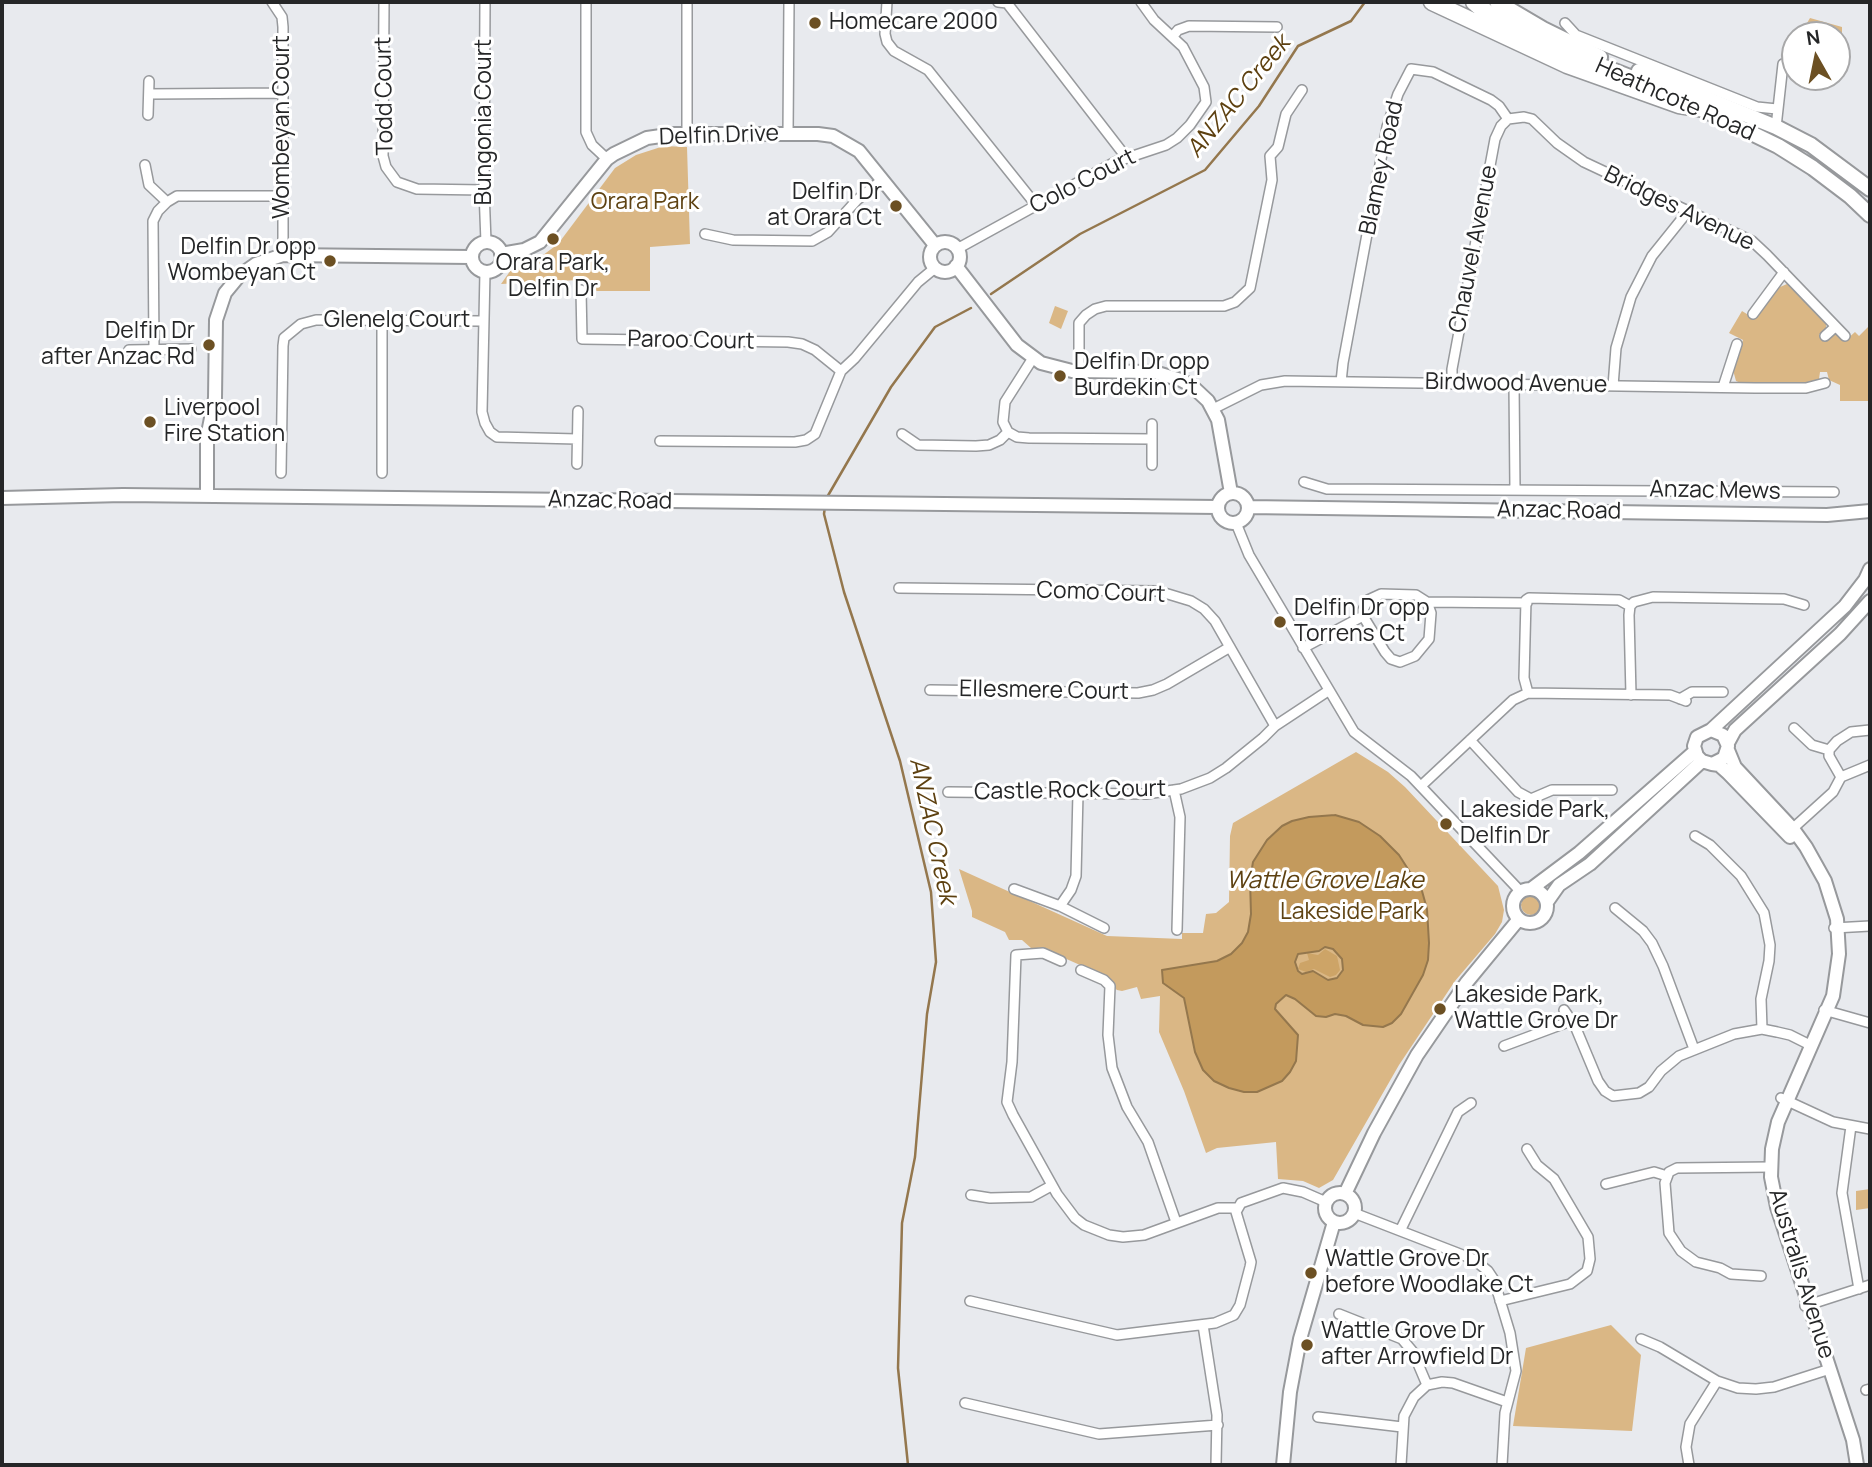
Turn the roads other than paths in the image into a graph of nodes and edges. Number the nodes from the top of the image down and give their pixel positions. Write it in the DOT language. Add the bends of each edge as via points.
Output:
graph roads {
  1 [pos="272,2"];
  2 [pos="384,2"];
  3 [pos="485,2"];
  4 [pos="586,2"];
  5 [pos="687,2"];
  6 [pos="789,2"];
  7 [pos="887,2"];
  8 [pos="1141,2"];
  9 [pos="1432,2"];
  10 [pos="1003,3"];
  11 [pos="1481,4"];
  12 [pos="1565,23"];
  13 [pos="1277,27"];
  14 [pos="1173,36"];
  15 [pos="1781,79"];
  16 [pos="149,80"];
  17 [pos="1302,90"];
  18 [pos="283,93"];
  19 [pos="149,94"];
  20 [pos="1705,109"];
  21 [pos="1777,109"];
  22 [pos="148,115"];
  23 [pos="1508,120"];
  24 [pos="1776,127"];
  25 [pos="687,134"];
  26 [pos="788,134"];
  27 [pos="1126,156"];
  28 [pos="607,159"];
  29 [pos="145,165"];
  30 [pos="882,180"];
  31 [pos="1870,189"];
  32 [pos="484,190"];
  33 [pos="283,196"];
  34 [pos="167,202"];
  35 [pos="1036,205"];
  36 [pos="1689,210"];
  37 [pos="1870,215"];
  38 [pos="705,234"];
  39 [pos="486,242"];
  40 [pos="935,245"];
  41 [pos="957,249"];
  42 [pos="501,254"];
  43 [pos="283,256"];
  44 [pos="471,257"];
  45 [pos="956,266"];
  46 [pos="935,268"];
  47 [pos="485,272"];
  48 [pos="1784,272"];
  49 [pos="581,290"];
  50 [pos="1753,314"];
  51 [pos="383,320"];
  52 [pos="482,321"];
  53 [pos="1835,327"];
  54 [pos="1825,336"];
  55 [pos="1844,336"];
  56 [pos="1737,344"];
  57 [pos="154,349"];
  58 [pos="191,349"];
  59 [pos="129,350"];
  60 [pos="1033,358"];
  61 [pos="841,371"];
  62 [pos="1079,371"];
  63 [pos="1341,382"];
  64 [pos="1825,383"];
  65 [pos="1451,384"];
  66 [pos="1514,384"];
  67 [pos="1613,386"];
  68 [pos="1723,387"];
  69 [pos="1213,409"];
  70 [pos="578,411"];
  71 [pos="1153,424"];
  72 [pos="1008,432"];
  73 [pos="902,434"];
  74 [pos="578,439"];
  75 [pos="1152,439"];
  76 [pos="660,441"];
  77 [pos="577,464"];
  78 [pos="1152,465"];
  79 [pos="281,473"];
  80 [pos="382,473"];
  81 [pos="1304,482"];
  82 [pos="1515,489"];
  83 [pos="1834,492"];
  84 [pos="1231,493"];
  85 [pos="207,496"];
  86 [pos="2,498"];
  87 [pos="1248,507"];
  88 [pos="1218,508"];
  89 [pos="1870,509"];
  90 [pos="1870,517"];
  91 [pos="1236,523"];
  92 [pos="1870,569"];
  93 [pos="899,588"];
  94 [pos="1870,601"];
  95 [pos="1427,602"];
  96 [pos="1527,603"];
  97 [pos="1804,605"];
  98 [pos="1630,606"];
  99 [pos="1363,616"];
  100 [pos="1230,647"];
  101 [pos="1303,648"];
  102 [pos="930,690"];
  103 [pos="1328,691"];
  104 [pos="1528,692"];
  105 [pos="1723,692"];
  106 [pos="1631,695"];
  107 [pos="1275,726"];
  108 [pos="1794,728"];
  109 [pos="1711,730"];
  110 [pos="1870,730"];
  111 [pos="1470,740"];
  112 [pos="1728,747"];
  113 [pos="1829,750"];
  114 [pos="1703,759"];
  115 [pos="1870,765"];
  116 [pos="1841,777"];
  117 [pos="1421,786"];
  118 [pos="1174,790"];
  119 [pos="1612,790"];
  120 [pos="948,792"];
  121 [pos="1078,793"];
  122 [pos="1790,831"];
  123 [pos="1695,836"];
  124 [pos="1014,889"];
  125 [pos="1526,890"];
  126 [pos="1547,902"];
  127 [pos="1060,906"];
  128 [pos="1615,908"];
  129 [pos="1519,919"];
  130 [pos="1870,926"];
  131 [pos="1104,928"];
  132 [pos="1835,928"];
  133 [pos="1177,930"];
  134 [pos="1061,961"];
  135 [pos="1080,970"];
  136 [pos="1563,1010"];
  137 [pos="1825,1010"];
  138 [pos="1571,1021"];
  139 [pos="1870,1023"];
  140 [pos="1762,1029"];
  141 [pos="1810,1044"];
  142 [pos="1504,1046"];
  143 [pos="1694,1049"];
  144 [pos="1784,1100"];
  145 [pos="1471,1103"];
  146 [pos="1851,1126"];
  147 [pos="1870,1129"];
  148 [pos="1527,1149"];
  149 [pos="1768,1167"];
  150 [pos="1667,1176"];
  151 [pos="1606,1184"];
  152 [pos="1051,1186"];
  153 [pos="971,1195"];
  154 [pos="1345,1195"];
  155 [pos="1326,1202"];
  156 [pos="1237,1208"];
  157 [pos="1354,1213"];
  158 [pos="1176,1222"];
  159 [pos="1334,1222"];
  160 [pos="1401,1229"];
  161 [pos="1761,1276"];
  162 [pos="1870,1285"];
  163 [pos="1859,1289"];
  164 [pos="970,1301"];
  165 [pos="1500,1301"];
  166 [pos="1806,1305"];
  167 [pos="1339,1314"];
  168 [pos="1203,1325"];
  169 [pos="1641,1339"];
  170 [pos="1827,1370"];
  171 [pos="1717,1381"];
  172 [pos="1427,1385"];
  173 [pos="1507,1402"];
  174 [pos="964,1403"];
  175 [pos="1318,1417"];
  176 [pos="1218,1425"];
  177 [pos="1402,1427"];
  178 [pos="1216,1465"];
  179 [pos="1283,1465"];
  180 [pos="1401,1465"];
  181 [pos="1502,1465"];
  182 [pos="1689,1465"];
  183 [pos="1851,1465"];
  184 [pos="1857,1465"];
  1 -- 18 [label="street, Wombeyan Court" via="282,17"];
  2 -- 32 [label="street, Todd Court" via="386,167 397,182 417,189"];
  3 -- 32 [label="street, Bungonia Court"];
  4 -- 28 [label="street" via="586,132"];
  5 -- 25 [label="street"];
  6 -- 26 [label="street"];
  7 -- 35 [label="street" via="887,42 928,70"];
  8 -- 14 [label="street, Colo Court"];
  9 -- 20 [label="highway" via="1588,73 1679,105"];
  10 -- 27 [label="street"];
  11 -- 20 [label="main road, Heathcote Road" via="1555,48"];
  11 -- 24 [label="main road, Heathcote Road"];
  12 -- 21 [label="street" via="1576,35 1757,107"];
  13 -- 14 [label="street" via="1189,26"];
  14 -- 27 [label="street, Colo Court" via="1205,87 1206,102 1177,138"];
  15 -- 21 [label="street"];
  16 -- 19 [label="street"];
  17 -- 62 [label="street" via="1286,114 1278,147 1270,156 1272,180 1250,288 1224,306 1095,309 1079,323"];
  18 -- 19 [label="street"];
  18 -- 33 [label="street, Wombeyan Court"];
  19 -- 22 [label="street"];
  20 -- 37 [label="main road, Heathcote Road" via="1813,168"];
  21 -- 24 [label="street"];
  23 -- 36 [label="street, Bridges Avenue" via="1532,119 1584,162"];
  23 -- 63 [label="street, Blamey Road" via="1491,100 1433,72 1411,69 1387,127"];
  23 -- 65 [label="street, Chauvel Avenue" via="1495,139"];
  24 -- 31 [label="main road, Heathcote Road" via="1811,145"];
  25 -- 26 [label="street, Delfin Drive"];
  25 -- 28 [label="street, Delfin Drive" via="647,138"];
  26 -- 30 [label="street, Delfin Drive" via="833,136 846,142"];
  27 -- 35 [label="street, Colo Court"];
  28 -- 42 [label="street, Delfin Drive" via="547,236 524,250"];
  29 -- 34 [label="street" via="149,185"];
  30 -- 38 [label="street" via="828,232 812,241 733,240"];
  30 -- 40 [label="street, Delfin Drive"];
  32 -- 39 [label="street, Bungonia Court"];
  33 -- 34 [label="street" via="189,194"];
  33 -- 43 [label="street, Wombeyan Court"];
  34 -- 57 [label="street" via="153,221"];
  35 -- 41 [label="street, Colo Court"];
  36 -- 48 [label="street, Bridges Avenue" via="1752,241"];
  36 -- 67 [label="street" via="1652,256 1631,297 1616,348"];
  39 -- 42 [label="street" via="496,245"];
  39 -- 44 [label="street" via="475,247"];
  40 -- 41 [label="street" via="947,242"];
  40 -- 46 [label="street" via="929,256"];
  41 -- 45 [label="street" via="960,258"];
  42 -- 47 [label="street" via="498,267"];
  43 -- 44 [label="street"];
  43 -- 85 [label="street" via="256,264 239,276 218,310"];
  44 -- 47 [label="street" via="477,269"];
  45 -- 46 [label="street" via="948,271"];
  45 -- 60 [label="street" via="1017,345"];
  46 -- 61 [label="street"];
  47 -- 52 [label="street"];
  48 -- 50 [label="street"];
  48 -- 53 [label="street, Bridges Avenue"];
  49 -- 61 [label="street, Paroo Court" via="582,340 802,344"];
  51 -- 52 [label="street, Glenelg Court"];
  51 -- 79 [label="street, Glenelg Court" via="316,320 301,324 284,338"];
  51 -- 80 [label="street"];
  52 -- 74 [label="street" via="482,412 490,432 509,438"];
  53 -- 54 [label="street"];
  53 -- 55 [label="street, Bridges Avenue"];
  56 -- 68 [label="street"];
  57 -- 58 [label="street"];
  57 -- 59 [label="street"];
  60 -- 62 [label="street"];
  60 -- 72 [label="street" via="1005,402 1003,422"];
  61 -- 76 [label="street" via="815,434 806,440"];
  62 -- 69 [label="street" via="1167,374 1192,386"];
  63 -- 65 [label="street, Birdwood Avenue"];
  63 -- 69 [label="street, Birdwood Avenue" via="1261,385"];
  64 -- 68 [label="street, Birdwood Avenue"];
  65 -- 66 [label="street, Birdwood Avenue"];
  66 -- 67 [label="street, Birdwood Avenue"];
  66 -- 82 [label="street"];
  67 -- 68 [label="street, Birdwood Avenue"];
  69 -- 84 [label="street"];
  70 -- 74 [label="street"];
  71 -- 75 [label="street"];
  72 -- 73 [label="street" via="989,445 976,446 918,445"];
  72 -- 75 [label="street" via="1029,438"];
  74 -- 77 [label="street"];
  75 -- 78 [label="street"];
  81 -- 82 [label="street, Anzac Mews" via="1327,489"];
  82 -- 83 [label="street, Anzac Mews"];
  84 -- 87 [label="street" via="1242,496"];
  84 -- 88 [label="street" via="1221,498"];
  85 -- 86 [label="street, Anzac Road"];
  85 -- 88 [label="street, Anzac Road"];
  87 -- 89 [label="street, Anzac Road" via="1827,515"];
  87 -- 91 [label="street"];
  88 -- 91 [label="street" via="1223,520"];
  89 -- 90 [label="street"];
  91 -- 101 [label="street" via="1249,555"];
  92 -- 109 [label="street" via="1845,606"];
  93 -- 100 [label="street, Como Court" via="1158,591 1204,608"];
  94 -- 112 [label="street" via="1735,730"];
  95 -- 96 [label="street"];
  95 -- 99 [label="street" via="1416,595 1381,594 1368,600"];
  95 -- 99 [label="street" via="1429,639 1415,656 1404,661 1391,659"];
  96 -- 98 [label="street" via="1529,598 1619,600"];
  96 -- 104 [label="street" via="1524,678"];
  97 -- 98 [label="street" via="1784,599 1653,597"];
  98 -- 106 [label="street"];
  99 -- 101 [label="street"];
  100 -- 102 [label="street, Ellesmere Court" via="1167,684 1138,693"];
  100 -- 107 [label="street, Como Court"];
  101 -- 103 [label="street"];
  103 -- 107 [label="street, Castle Rock Court"];
  103 -- 117 [label="street" via="1354,732"];
  104 -- 106 [label="street"];
  104 -- 111 [label="street"];
  105 -- 106 [label="street" via="1692,692 1683,700 1670,695"];
  107 -- 118 [label="street, Castle Rock Court" via="1226,768"];
  108 -- 113 [label="street" via="1812,745"];
  109 -- 112 [label="street" via="1720,732"];
  109 -- 114 [label="street" via="1697,737"];
  110 -- 113 [label="street" via="1852,732"];
  111 -- 117 [label="street"];
  111 -- 119 [label="street" via="1518,792 1531,799 1552,790"];
  112 -- 114 [label="street" via="1722,760"];
  112 -- 122 [label="street, Australis Avenue" via="1735,767"];
  113 -- 116 [label="street"];
  114 -- 122 [label="street, Australis Avenue" via="1719,765"];
  114 -- 125 [label="street"];
  114 -- 126 [label="street" via="1590,864 1559,885"];
  115 -- 116 [label="street"];
  116 -- 122 [label="street" via="1833,792"];
  117 -- 125 [label="street"];
  118 -- 121 [label="street, Castle Rock Court"];
  118 -- 133 [label="street" via="1180,817"];
  120 -- 121 [label="street, Castle Rock Court"];
  121 -- 127 [label="street" via="1076,876"];
  122 -- 132 [label="street, Australis Avenue" via="1812,856 1825,881"];
  123 -- 140 [label="street" via="1741,876 1764,914 1770,945 1761,999"];
  124 -- 127 [label="street"];
  125 -- 126 [label="street" via="1541,892"];
  125 -- 129 [label="street" via="1513,905"];
  126 -- 129 [label="street" via="1547,912 1539,920"];
  127 -- 131 [label="street"];
  128 -- 143 [label="street" via="1652,943"];
  129 -- 154 [label="street" via="1466,982 1415,1058"];
  130 -- 132 [label="street"];
  132 -- 137 [label="street, Australis Avenue" via="1838,964"];
  134 -- 152 [label="street" via="1043,953 1016,955 1007,1101"];
  135 -- 158 [label="street" via="1110,986 1112,1068 1127,1107 1148,1142"];
  136 -- 138 [label="street"];
  137 -- 139 [label="street"];
  137 -- 141 [label="street, Australis Avenue"];
  138 -- 142 [label="street"];
  138 -- 143 [label="street" via="1598,1081 1613,1096 1639,1093 1669,1063"];
  140 -- 141 [label="street"];
  140 -- 143 [label="street"];
  141 -- 144 [label="street, Australis Avenue"];
  144 -- 146 [label="street"];
  144 -- 149 [label="street, Australis Avenue"];
  145 -- 160 [label="street" via="1458,1112"];
  146 -- 147 [label="street"];
  146 -- 163 [label="street" via="1842,1193"];
  148 -- 165 [label="street" via="1554,1179 1588,1237 1590,1259 1587,1270 1570,1284"];
  149 -- 150 [label="street" via="1677,1168"];
  149 -- 166 [label="street, Australis Avenue"];
  150 -- 151 [label="street" via="1654,1172"];
  150 -- 161 [label="street" via="1668,1225 1681,1251 1696,1262 1731,1274"];
  152 -- 153 [label="street" via="1031,1197"];
  152 -- 158 [label="street" via="1075,1218 1094,1231 1123,1237 1144,1235"];
  154 -- 155 [label="street" via="1334,1194"];
  154 -- 157 [label="street" via="1352,1200"];
  155 -- 156 [label="street" via="1283,1188 1247,1199"];
  155 -- 159 [label="street" via="1325,1211"];
  156 -- 158 [label="street" via="1218,1208"];
  156 -- 168 [label="street" via="1251,1262 1243,1295 1234,1315"];
  157 -- 159 [label="street" via="1346,1222"];
  157 -- 160 [label="street"];
  159 -- 179 [label="street" via="1300,1339"];
  160 -- 165 [label="street" via="1481,1264 1494,1280"];
  162 -- 163 [label="street"];
  163 -- 166 [label="street"];
  164 -- 168 [label="street" via="1117,1335"];
  165 -- 173 [label="street" via="1516,1371"];
  166 -- 170 [label="street, Australis Avenue"];
  167 -- 172 [label="street" via="1402,1339"];
  168 -- 176 [label="street"];
  169 -- 171 [label="street"];
  170 -- 171 [label="street" via="1756,1389"];
  170 -- 183 [label="street, Australis Avenue"];
  170 -- 184 [label="street, Australis Avenue" via="1853,1440"];
  171 -- 182 [label="street" via="1690,1424"];
  172 -- 173 [label="street" via="1453,1383"];
  172 -- 177 [label="street" via="1409,1404"];
  173 -- 181 [label="street"];
  174 -- 176 [label="street" via="1110,1435"];
  175 -- 177 [label="street"];
  176 -- 178 [label="street"];
  177 -- 180 [label="street"];
}
